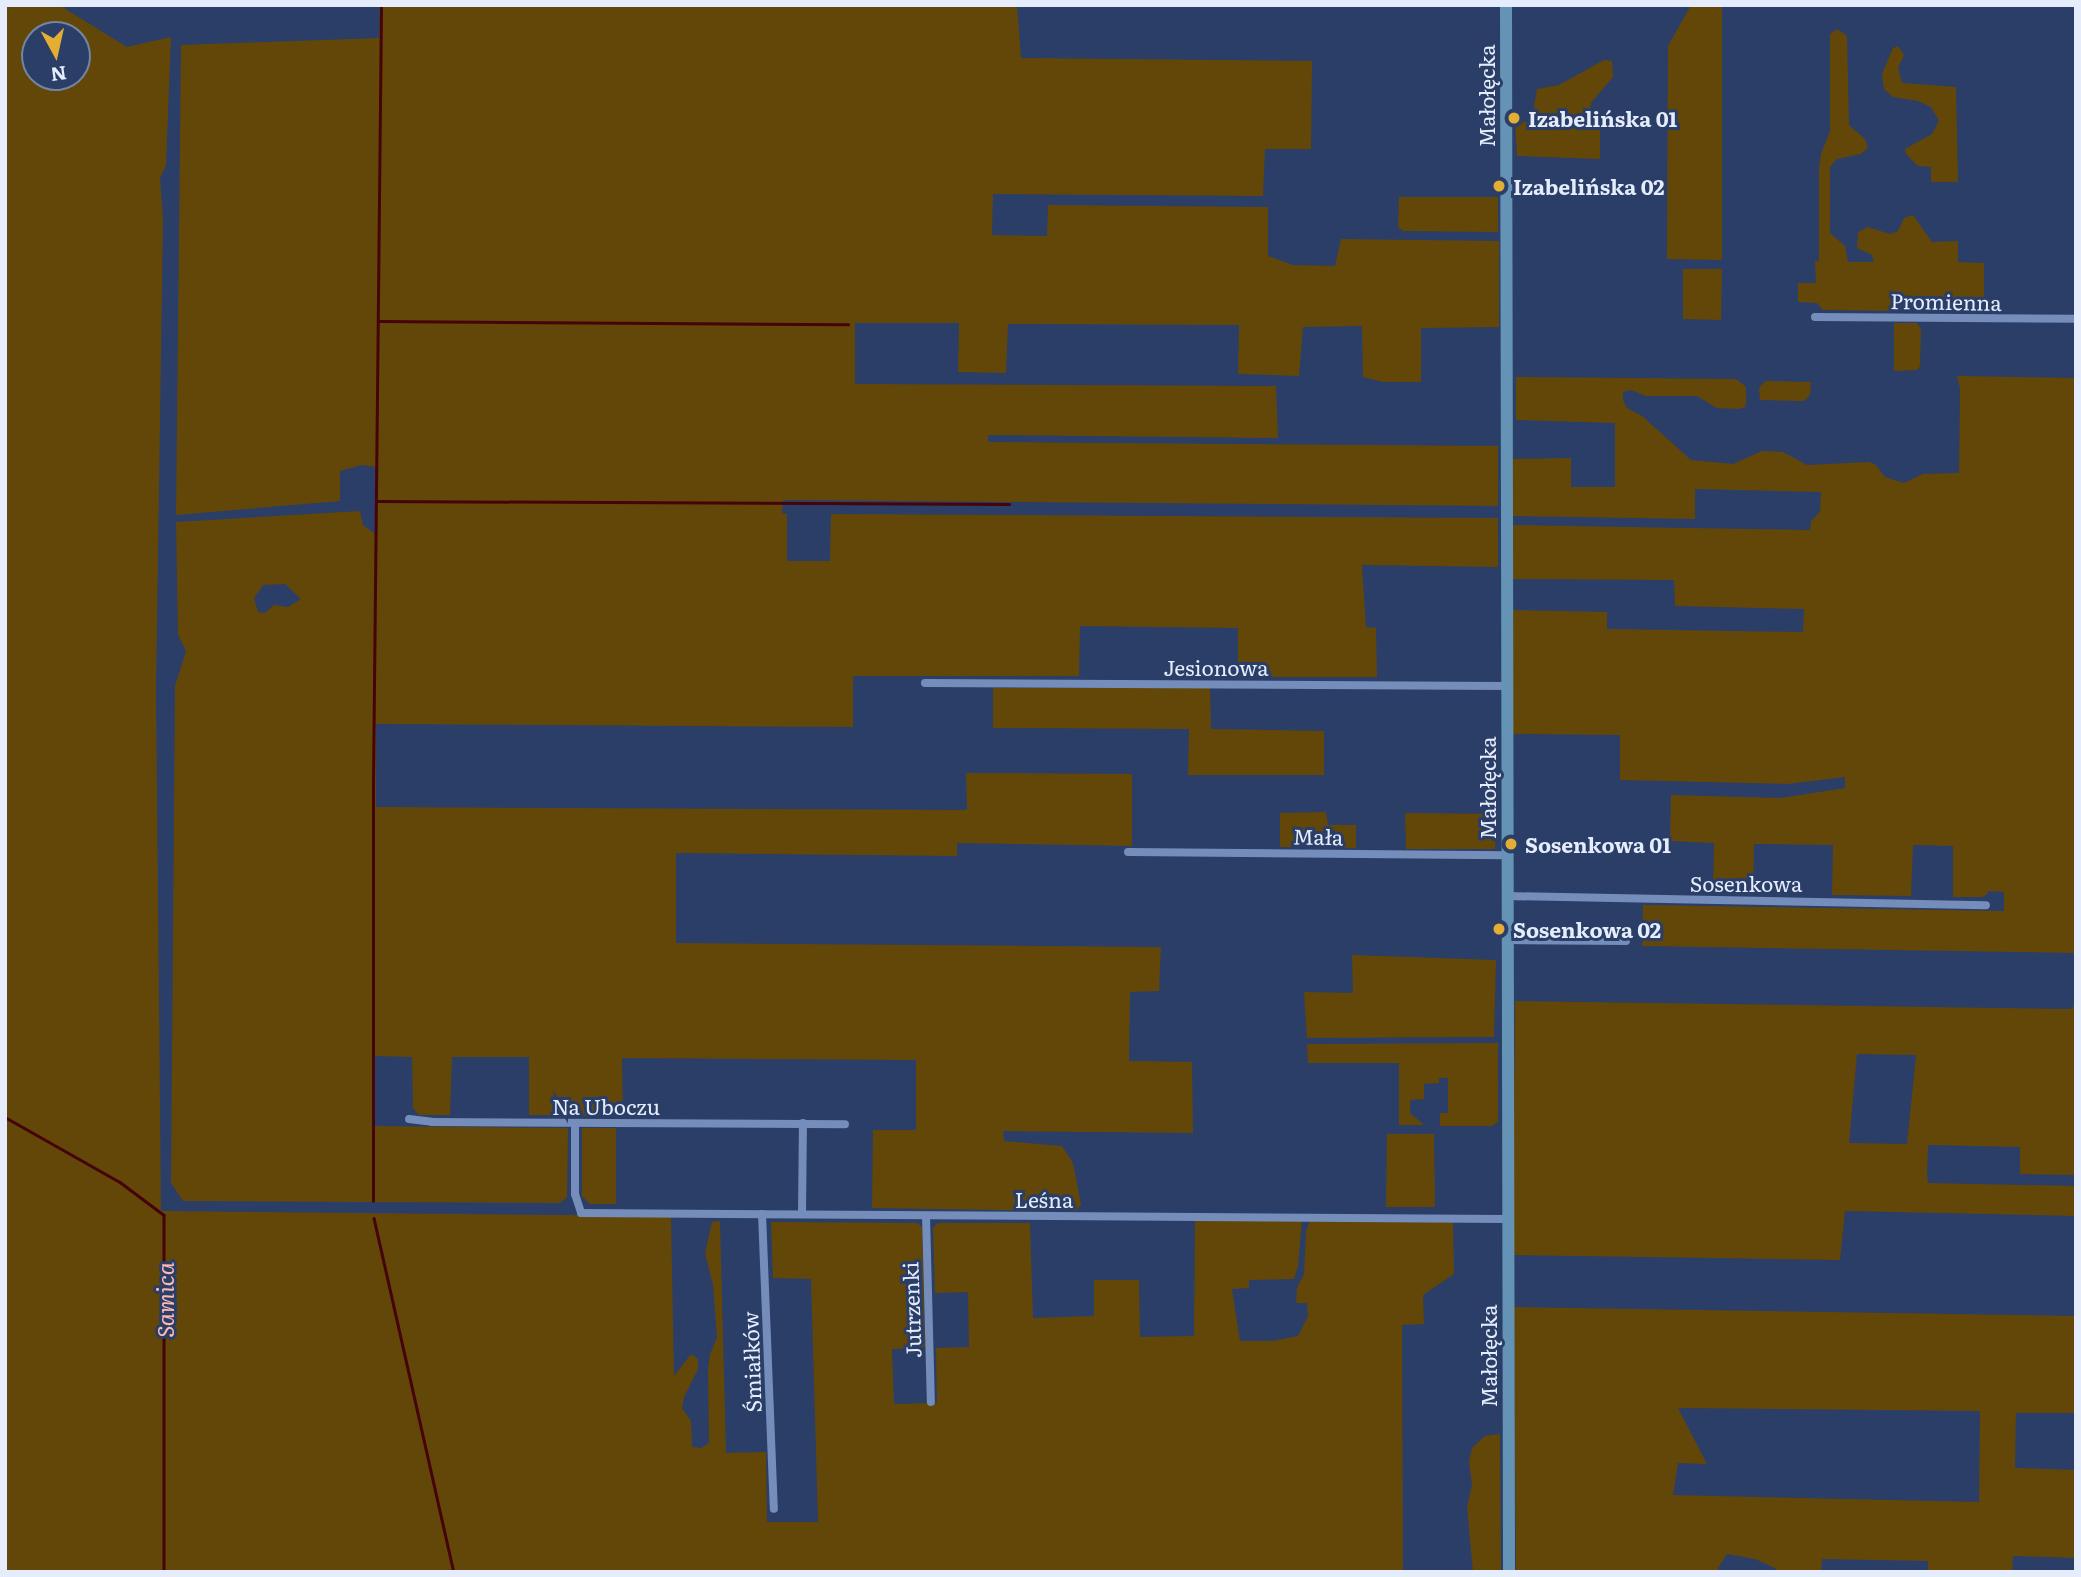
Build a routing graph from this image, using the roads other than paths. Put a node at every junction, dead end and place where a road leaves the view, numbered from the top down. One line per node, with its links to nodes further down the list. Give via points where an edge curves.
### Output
1 (1506, 5): 5 (street, Małołęcka)
2 (1815, 317): 3 (street, Promienna)
3 (2076, 319)
4 (925, 683): 5 (street, Jesionowa)
5 (1507, 686): 7 (street, Małołęcka)
6 (1128, 852): 7 (street, Mała)
7 (1507, 855): 8 (street, Małołęcka)
8 (1506, 896): 9 (street, Sosenkowa); 10 (street, Małołęcka)
9 (1986, 905)
10 (1506, 940): 11 (street); 19 (street, Małołęcka)
11 (1626, 941)
12 (409, 1119): 14 (street, Na Uboczu)
13 (803, 1123): 14 (street, Na Uboczu); 15 (street, Na Uboczu); 17 (street)
14 (575, 1124): 16 (street, Leśna, via 575,1194 581,1213)
15 (845, 1124)
16 (762, 1214): 17 (street, Leśna); 21 (street, Śmiałków)
17 (802, 1214): 18 (street, Leśna)
18 (926, 1216): 19 (street, Leśna); 20 (street, Jutrzenki)
19 (1506, 1219): 22 (street, Małołęcka)
20 (931, 1402)
21 (774, 1509)
22 (1509, 1572)

